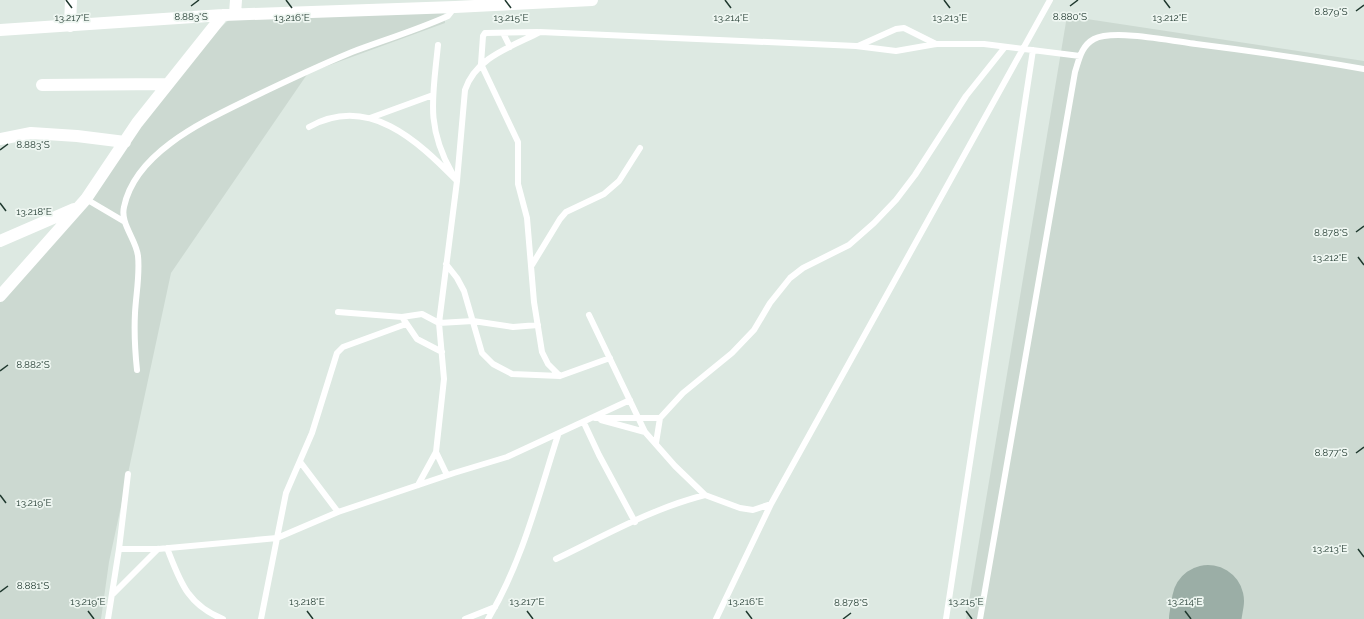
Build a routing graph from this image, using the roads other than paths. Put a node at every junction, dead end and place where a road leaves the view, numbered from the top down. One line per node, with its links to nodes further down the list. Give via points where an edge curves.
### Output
1 (71, 0): 8 (street)
2 (236, 0): 7 (street)
3 (592, 0): 5 (street)
4 (1050, 0): 17 (lane)
5 (528, 1): 6 (street)
6 (454, 4): 7 (street); 33 (lane, via 448,16 352,52 283,82 179,137 141,171 130,188 123,209)
7 (229, 15): 8 (street); 22 (street)
8 (70, 26): 9 (street)
9 (0, 30)
10 (540, 32): 11 (lane); 14 (lane); 15 (lane)
11 (503, 33): 15 (lane); 20 (lane, via 485,33)
12 (438, 44): 24 (lane)
13 (936, 44): 14 (lane, via 896,51); 14 (lane, via 904,28); 16 (lane, via 984,44)
14 (856, 46)
15 (510, 47): 20 (lane)
16 (1005, 47): 17 (lane); 52 (lane, via 966,96 896,200 849,245 803,268 790,278 770,302 754,330 732,353 683,393)
17 (1022, 49): 18 (lane); 63 (lane)
18 (1033, 50): 19 (lane); 79 (lane)
19 (1080, 56): 21 (lane, via 1084,47 1095,39 1108,36 1137,36 1306,58); 80 (lane)
20 (481, 64): 30 (lane, via 469,79 465,90); 36 (lane, via 518,142 518,184 527,218)
21 (1364, 69)
22 (167, 84): 23 (street); 28 (street)
23 (42, 85)
24 (433, 94): 25 (lane); 30 (lane, via 433,118 439,148)
25 (370, 118): 26 (lane, via 336,115 322,119); 30 (lane, via 396,128 418,144)
26 (309, 127)
27 (0, 139): 28 (street, via 31,133)
28 (125, 142): 31 (street)
29 (640, 148): 36 (lane, via 619,181 604,194 566,212)
30 (457, 181): 35 (lane)
31 (86, 198): 32 (street); 33 (lane)
32 (77, 208): 34 (street); 37 (street)
33 (125, 222): 47 (lane, via 138,255 135,321)
34 (0, 241)
35 (446, 264): 41 (lane, via 464,291); 42 (lane)
36 (532, 266): 44 (lane)
37 (0, 296)
38 (338, 312): 40 (lane)
39 (589, 315): 46 (lane)
40 (402, 317): 42 (lane, via 422,314); 43 (lane)
41 (473, 321): 42 (lane); 44 (lane, via 513,327); 48 (lane, via 482,352 493,364 512,374)
42 (439, 323): 45 (lane)
43 (406, 324): 45 (lane, via 417,340); 58 (lane, via 343,347 337,353)
44 (538, 325): 48 (lane, via 542,352 548,364)
45 (442, 352): 57 (lane, via 444,379)
46 (610, 358): 48 (lane); 49 (lane)
47 (137, 370)
48 (560, 376)
49 (630, 400): 50 (lane); 51 (lane)
50 (593, 418): 51 (lane); 53 (lane); 54 (lane)
51 (638, 418): 52 (lane); 54 (lane)
52 (660, 418): 56 (lane)
53 (584, 422): 55 (lane); 65 (lane)
54 (645, 432): 56 (lane)
55 (558, 435): 60 (lane, via 507,457); 72 (lane, via 523,542)
56 (656, 443): 62 (lane)
57 (436, 452): 60 (lane); 61 (lane)
58 (300, 464): 64 (lane); 66 (lane, via 286,493)
59 (128, 474): 68 (lane)
60 (447, 475): 61 (lane)
61 (418, 485): 64 (lane)
62 (705, 495): 63 (lane, via 753,510); 65 (lane, via 689,499)
63 (771, 504): 78 (lane)
64 (338, 512): 66 (lane)
65 (635, 522): 70 (lane)
66 (277, 538): 67 (lane); 75 (lane)
67 (167, 548): 69 (lane); 74 (lane, via 183,588 210,614)
68 (119, 549): 69 (lane); 71 (lane)
69 (158, 549): 71 (lane)
70 (556, 560)
71 (112, 595): 73 (lane)
72 (495, 608): 76 (lane); 77 (lane)
73 (108, 619)
74 (223, 619)
75 (261, 619)
76 (465, 619)
77 (488, 619)
78 (716, 619)
79 (946, 619)
80 (980, 619)

